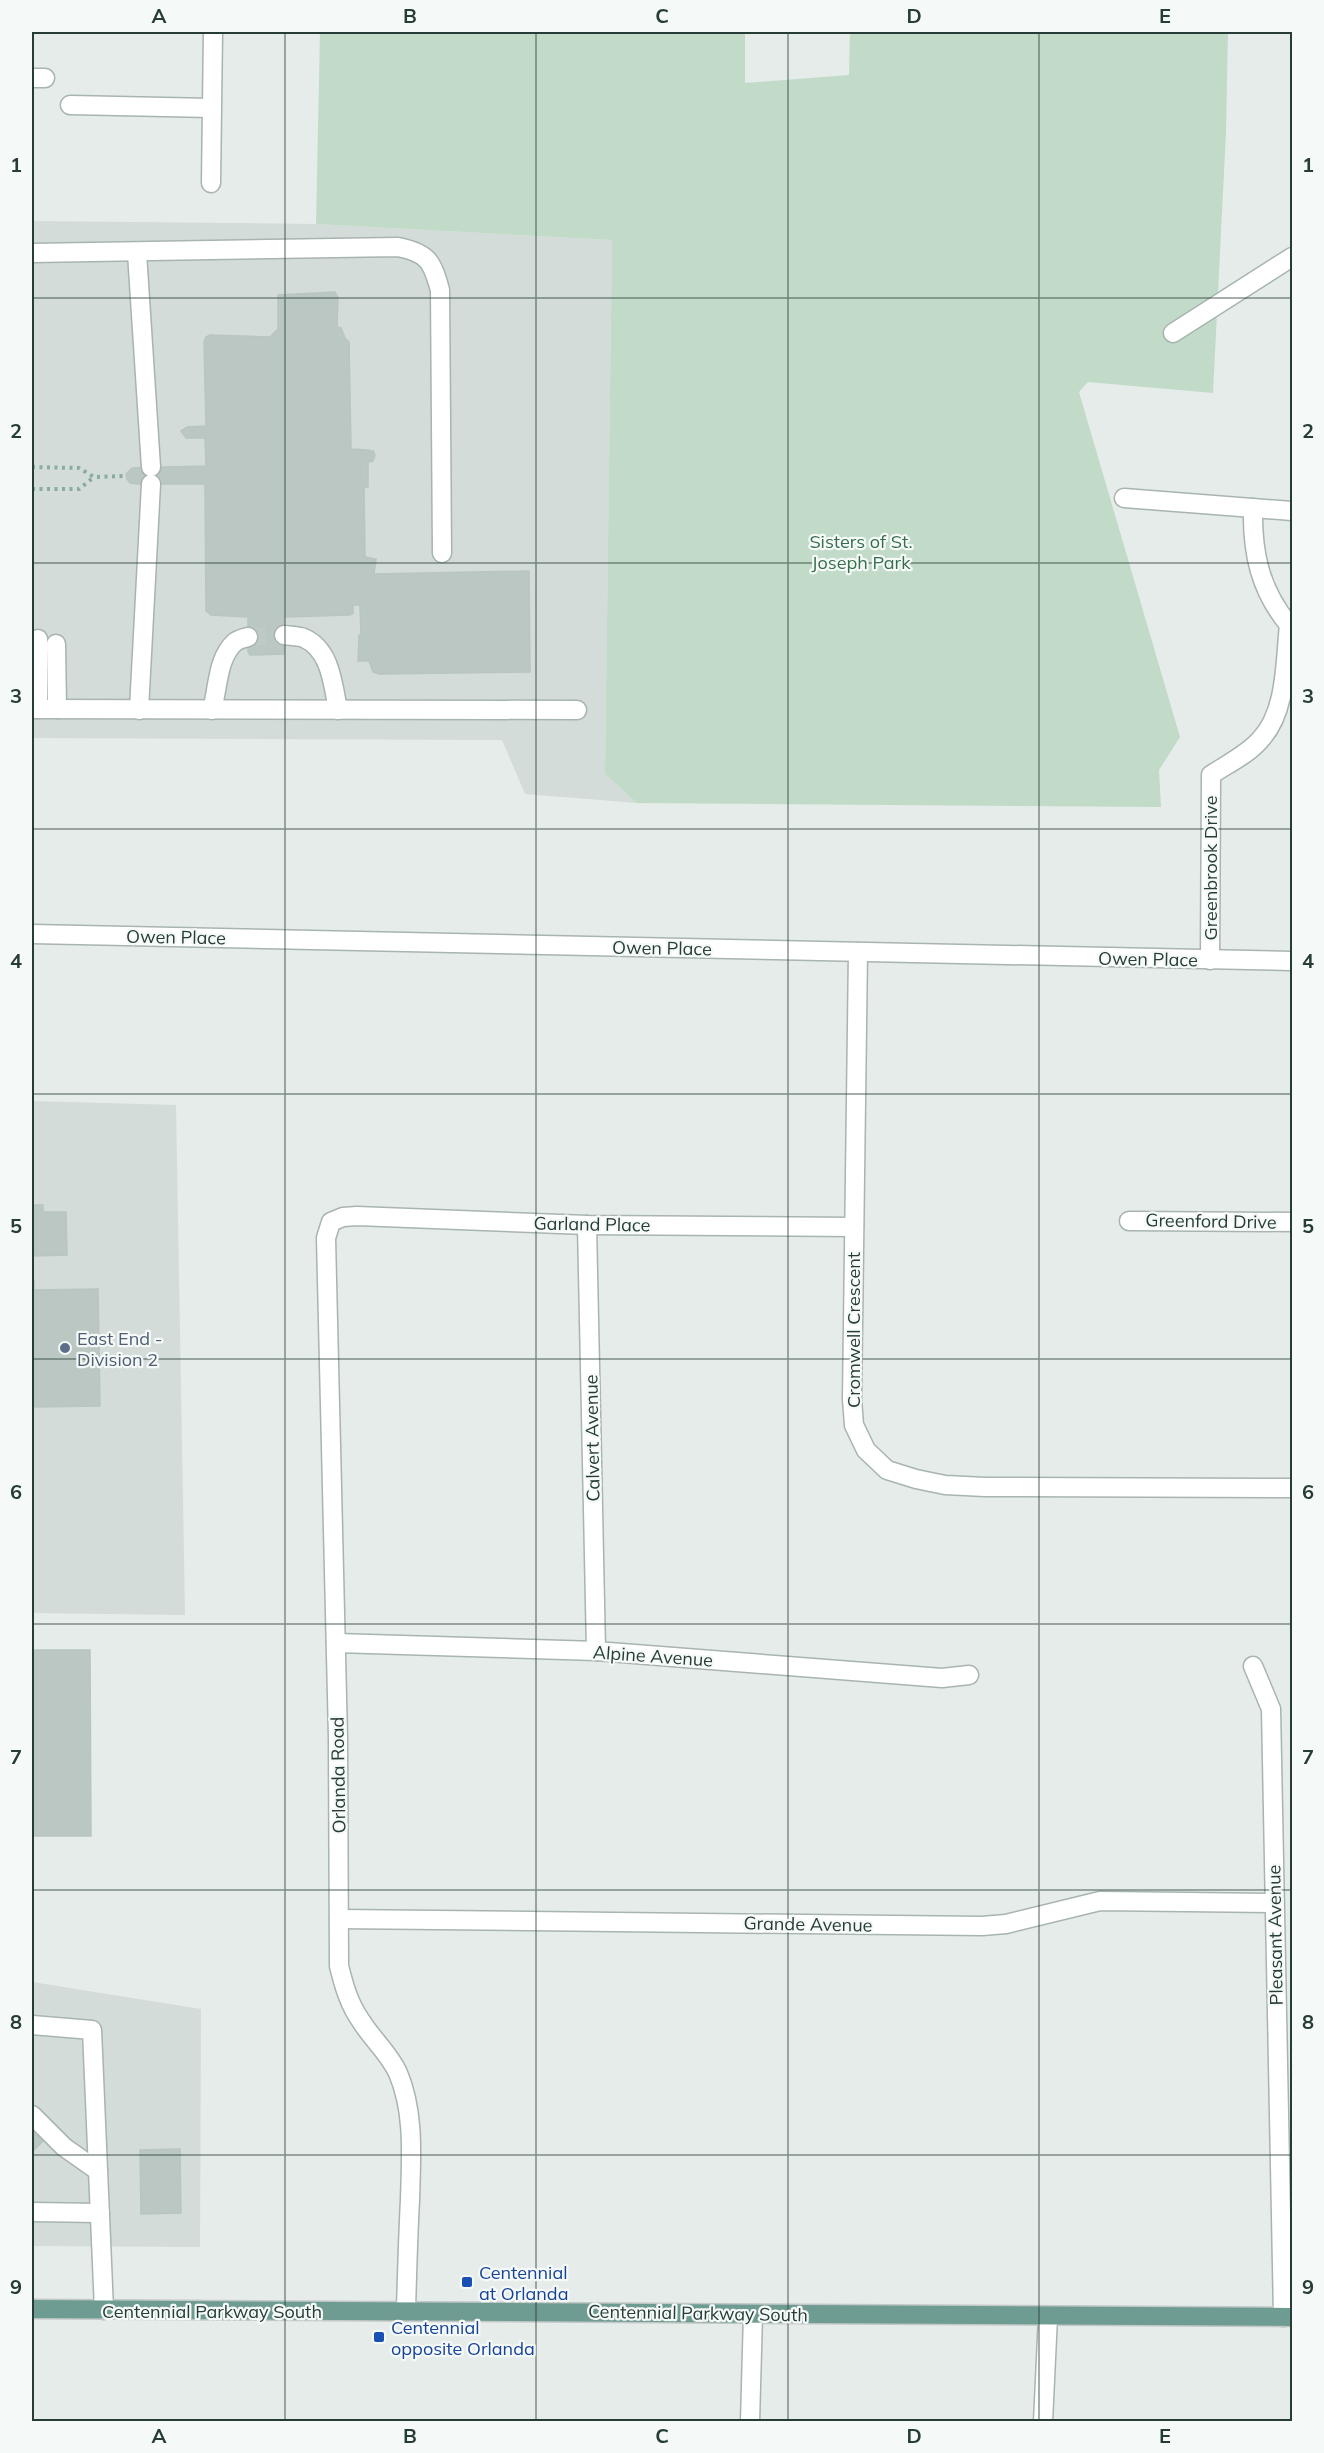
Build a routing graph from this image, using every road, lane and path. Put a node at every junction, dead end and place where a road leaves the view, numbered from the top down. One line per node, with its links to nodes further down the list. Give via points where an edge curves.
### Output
1 (213, 32): 3 (street)
2 (70, 105): 3 (street)
3 (211, 108): 4 (street)
4 (211, 183)
5 (32, 253): 6 (street)
6 (137, 253): 16 (street, via 398,247 428,259 440,290); 24 (street, via 151,476)
7 (1293, 258): 8 (street)
8 (1173, 333)
9 (32, 467): 11 (path, via 80,468)
10 (126, 476): 11 (path)
11 (94, 477): 12 (path, via 79,489)
12 (32, 489)
13 (1124, 498): 14 (street)
14 (1252, 508): 15 (street); 17 (street, via 1252,540 1262,575 1273,605)
15 (1293, 511)
16 (442, 553)
17 (1291, 623): 30 (street, Greenbrook Drive, via 1274,719 1262,739 1211,775)
18 (284, 635): 26 (street, via 303,638 316,648 330,668)
19 (248, 636): 25 (street, via 235,642 222,663)
20 (38, 639): 22 (street)
21 (56, 644): 23 (street)
22 (35, 709): 23 (street)
23 (57, 709): 24 (street)
24 (139, 710): 25 (street)
25 (212, 710): 26 (street)
26 (338, 710): 27 (street)
27 (577, 710)
28 (32, 934): 29 (street, Owen Place)
29 (858, 952): 30 (street, Owen Place); 36 (street, Cromwell Crescent)
30 (1210, 960): 31 (street, Owen Place)
31 (1293, 961)
32 (1128, 1221): 34 (street, Greenford Drive)
33 (331, 1222): 35 (street, Garland Place, via 357,1216); 38 (street, Orlanda Road, via 326,1256)
34 (1293, 1222)
35 (587, 1224): 36 (street, Garland Place); 39 (street, Calvert Avenue)
36 (854, 1227): 37 (street, Cromwell Crescent, via 854,1425 866,1450 887,1470 965,1486)
37 (1293, 1488)
38 (336, 1643): 39 (street, Alpine Avenue); 43 (street, Orlanda Road)
39 (596, 1651): 41 (street, Alpine Avenue, via 942,1678)
40 (1253, 1666): 42 (street, Pleasant Avenue, via 1271,1709)
41 (969, 1675)
42 (1274, 1903): 43 (street, Grande Avenue, via 1100,1901 1006,1924 982,1926); 54 (street, Pleasant Avenue)
43 (339, 1919): 51 (street, Orlanda Road, via 339,1966 347,1997 398,2071 410,2114)
44 (32, 2025): 46 (street, via 92,2030)
45 (32, 2115): 46 (street, via 64,2147)
46 (98, 2171): 48 (street)
47 (32, 2212): 48 (street)
48 (100, 2213): 50 (street)
49 (32, 2309): 50 (main road, Centennial Parkway South)
50 (104, 2310): 51 (main road, Centennial Parkway South)
51 (406, 2310): 52 (main road, Centennial Parkway South)
52 (753, 2314): 53 (main road, Centennial Parkway South); 55 (street)
53 (1048, 2316): 54 (main road, Centennial Parkway South); 56 (street)
54 (1288, 2317)
55 (750, 2421)
56 (1043, 2421)

